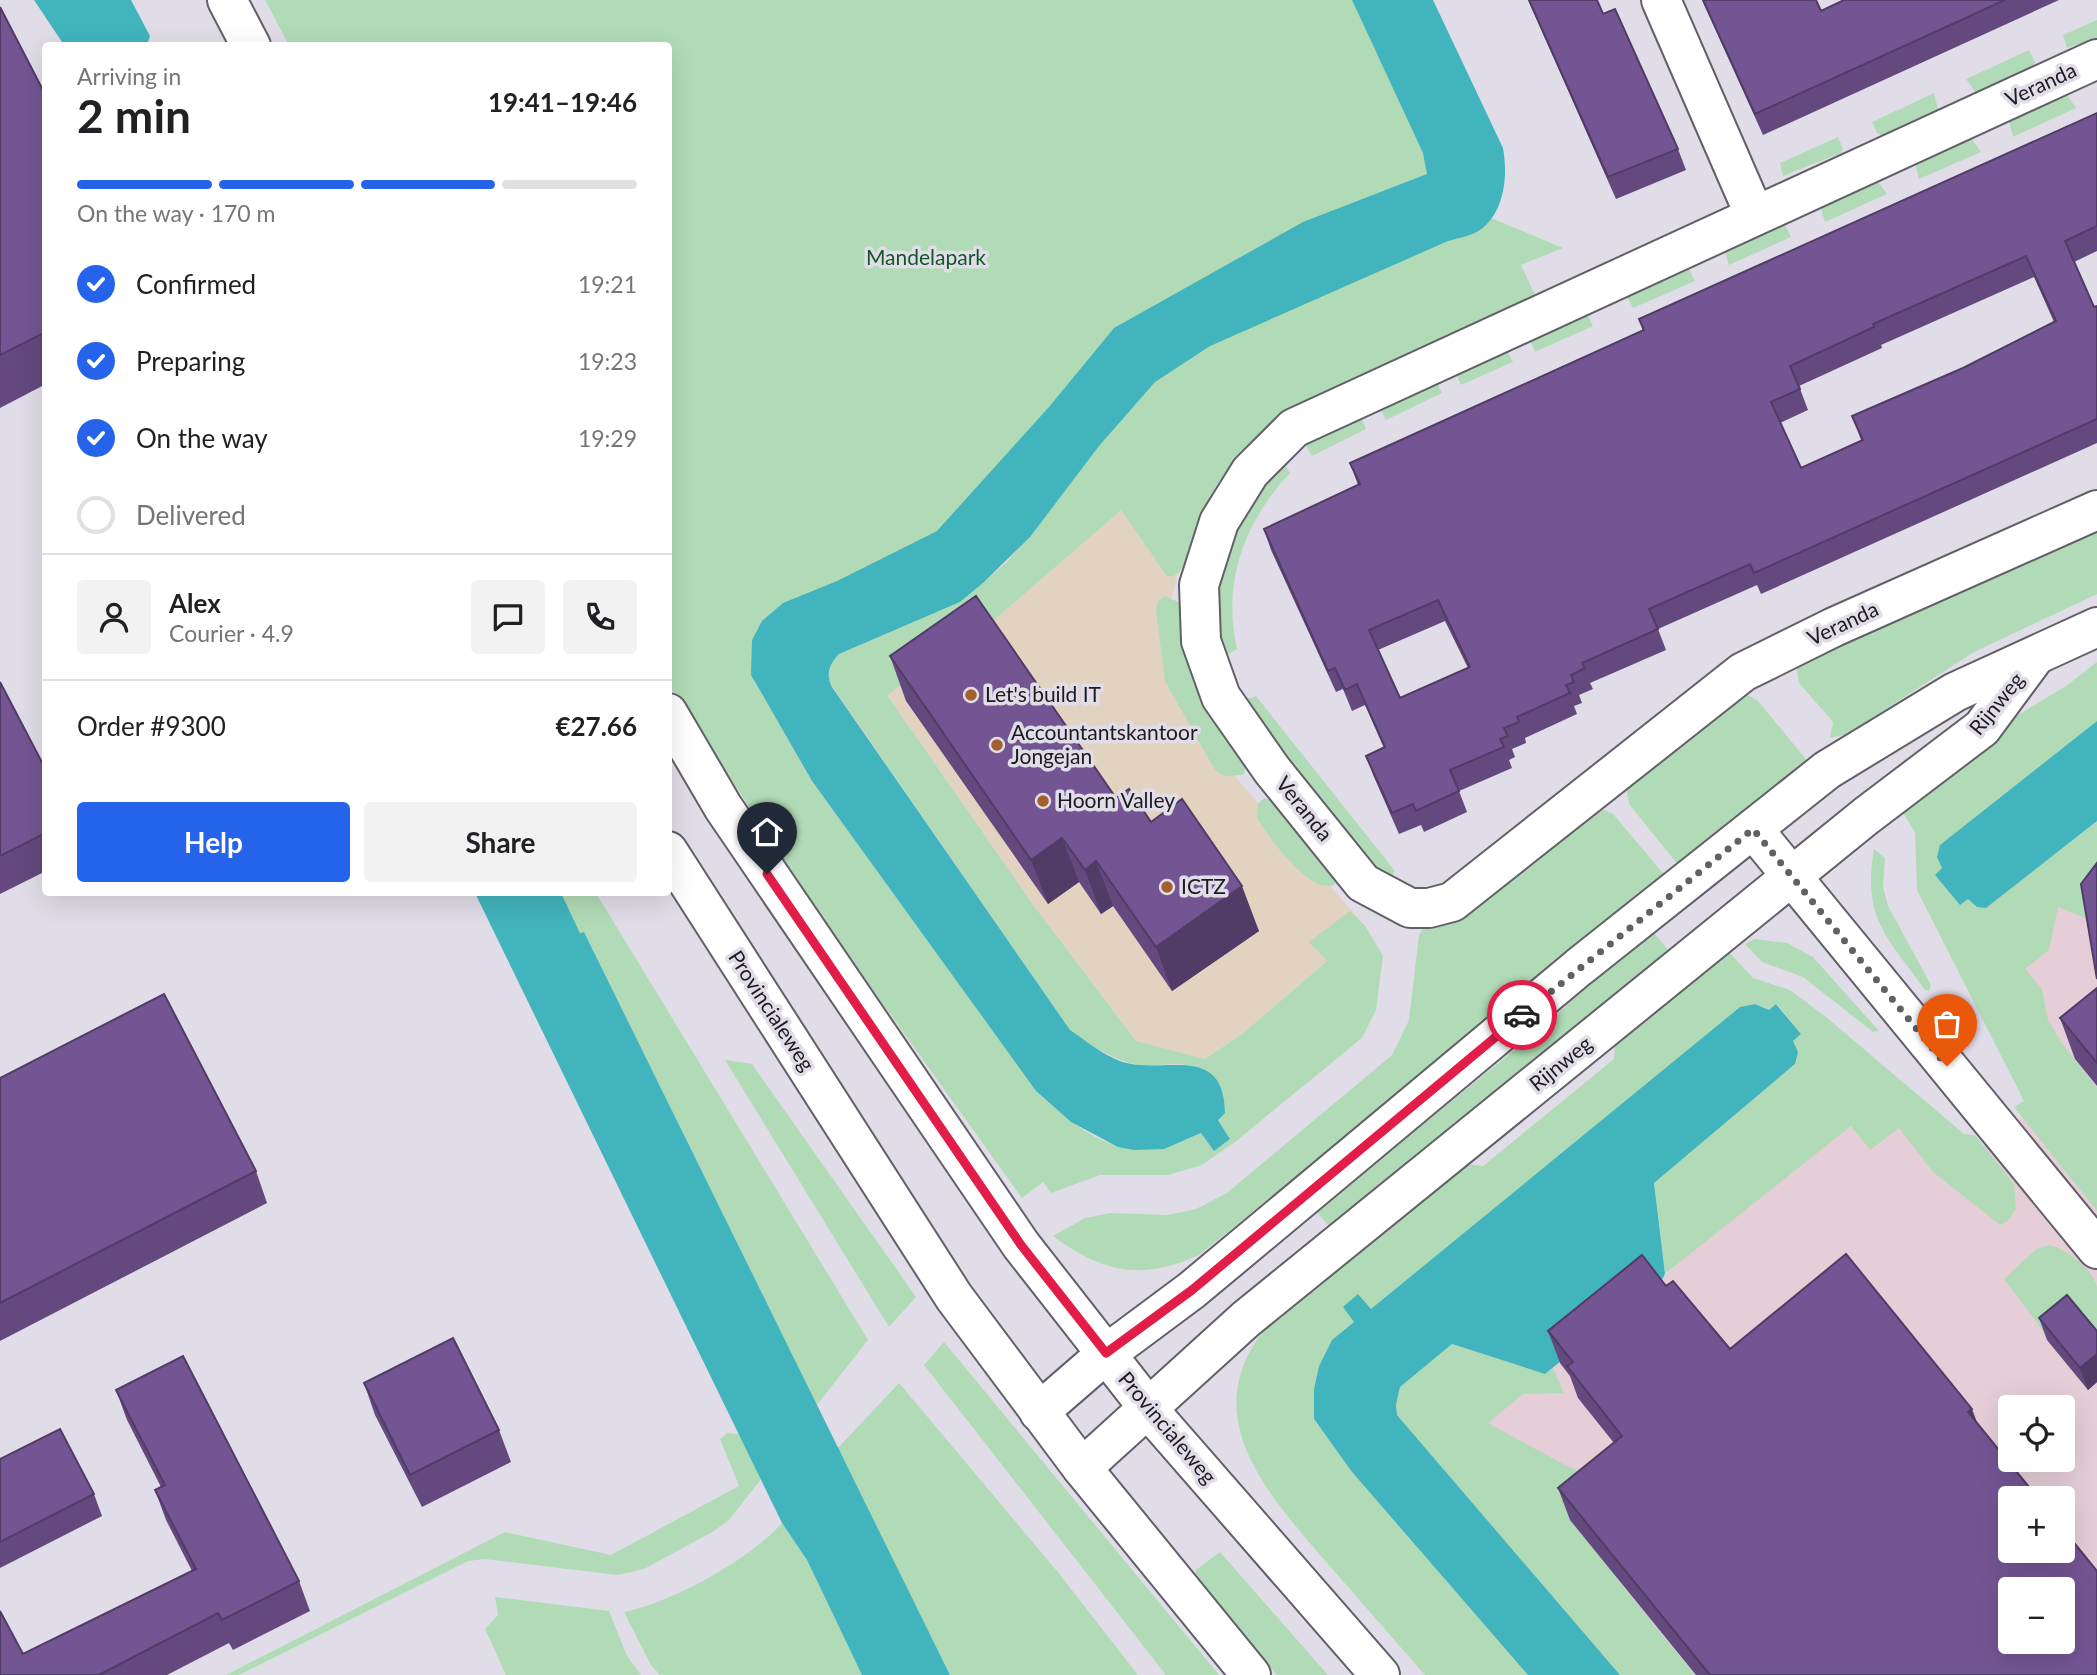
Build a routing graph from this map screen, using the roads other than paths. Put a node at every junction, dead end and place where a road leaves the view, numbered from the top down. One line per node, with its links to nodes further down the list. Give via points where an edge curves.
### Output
1 (226, 0): 3 (street)
2 (1661, 0): 5 (street)
3 (249, 42)
4 (2097, 59): 5 (street, Veranda)
5 (1755, 216): 6 (street, Veranda, via 1294,428 1250,472 1219,522 1199,585 1201,641 1221,697 1272,770 1363,883 1410,908 1452,902 1744,672 1835,626)
6 (2097, 510)
7 (2097, 627): 8 (street, Rijnweg)
8 (2034, 657): 10 (street, Rijnweg, via 1955,692 1827,770); 12 (street, Rijnweg, via 1982,729)
9 (672, 720): 14 (street, Provincialeweg, via 723,807 916,1095 1021,1245)
10 (1753, 829): 12 (street); 14 (street, Rijnweg, via 1579,967 1192,1290)
11 (672, 857): 16 (street, Provincialeweg, via 954,1297)
12 (1791, 877): 13 (street); 15 (street, Rijnweg, via 1245,1320)
13 (2097, 1249)
14 (1106, 1353): 15 (street, Provincialeweg); 16 (street, Rijnweg)
15 (1149, 1408): 17 (street, Rijnweg); 19 (street, Provincialeweg)
16 (1039, 1412): 17 (street, Provincialeweg)
17 (1082, 1468): 18 (street, Provincialeweg)
18 (1251, 1675)
19 (1380, 1675)

